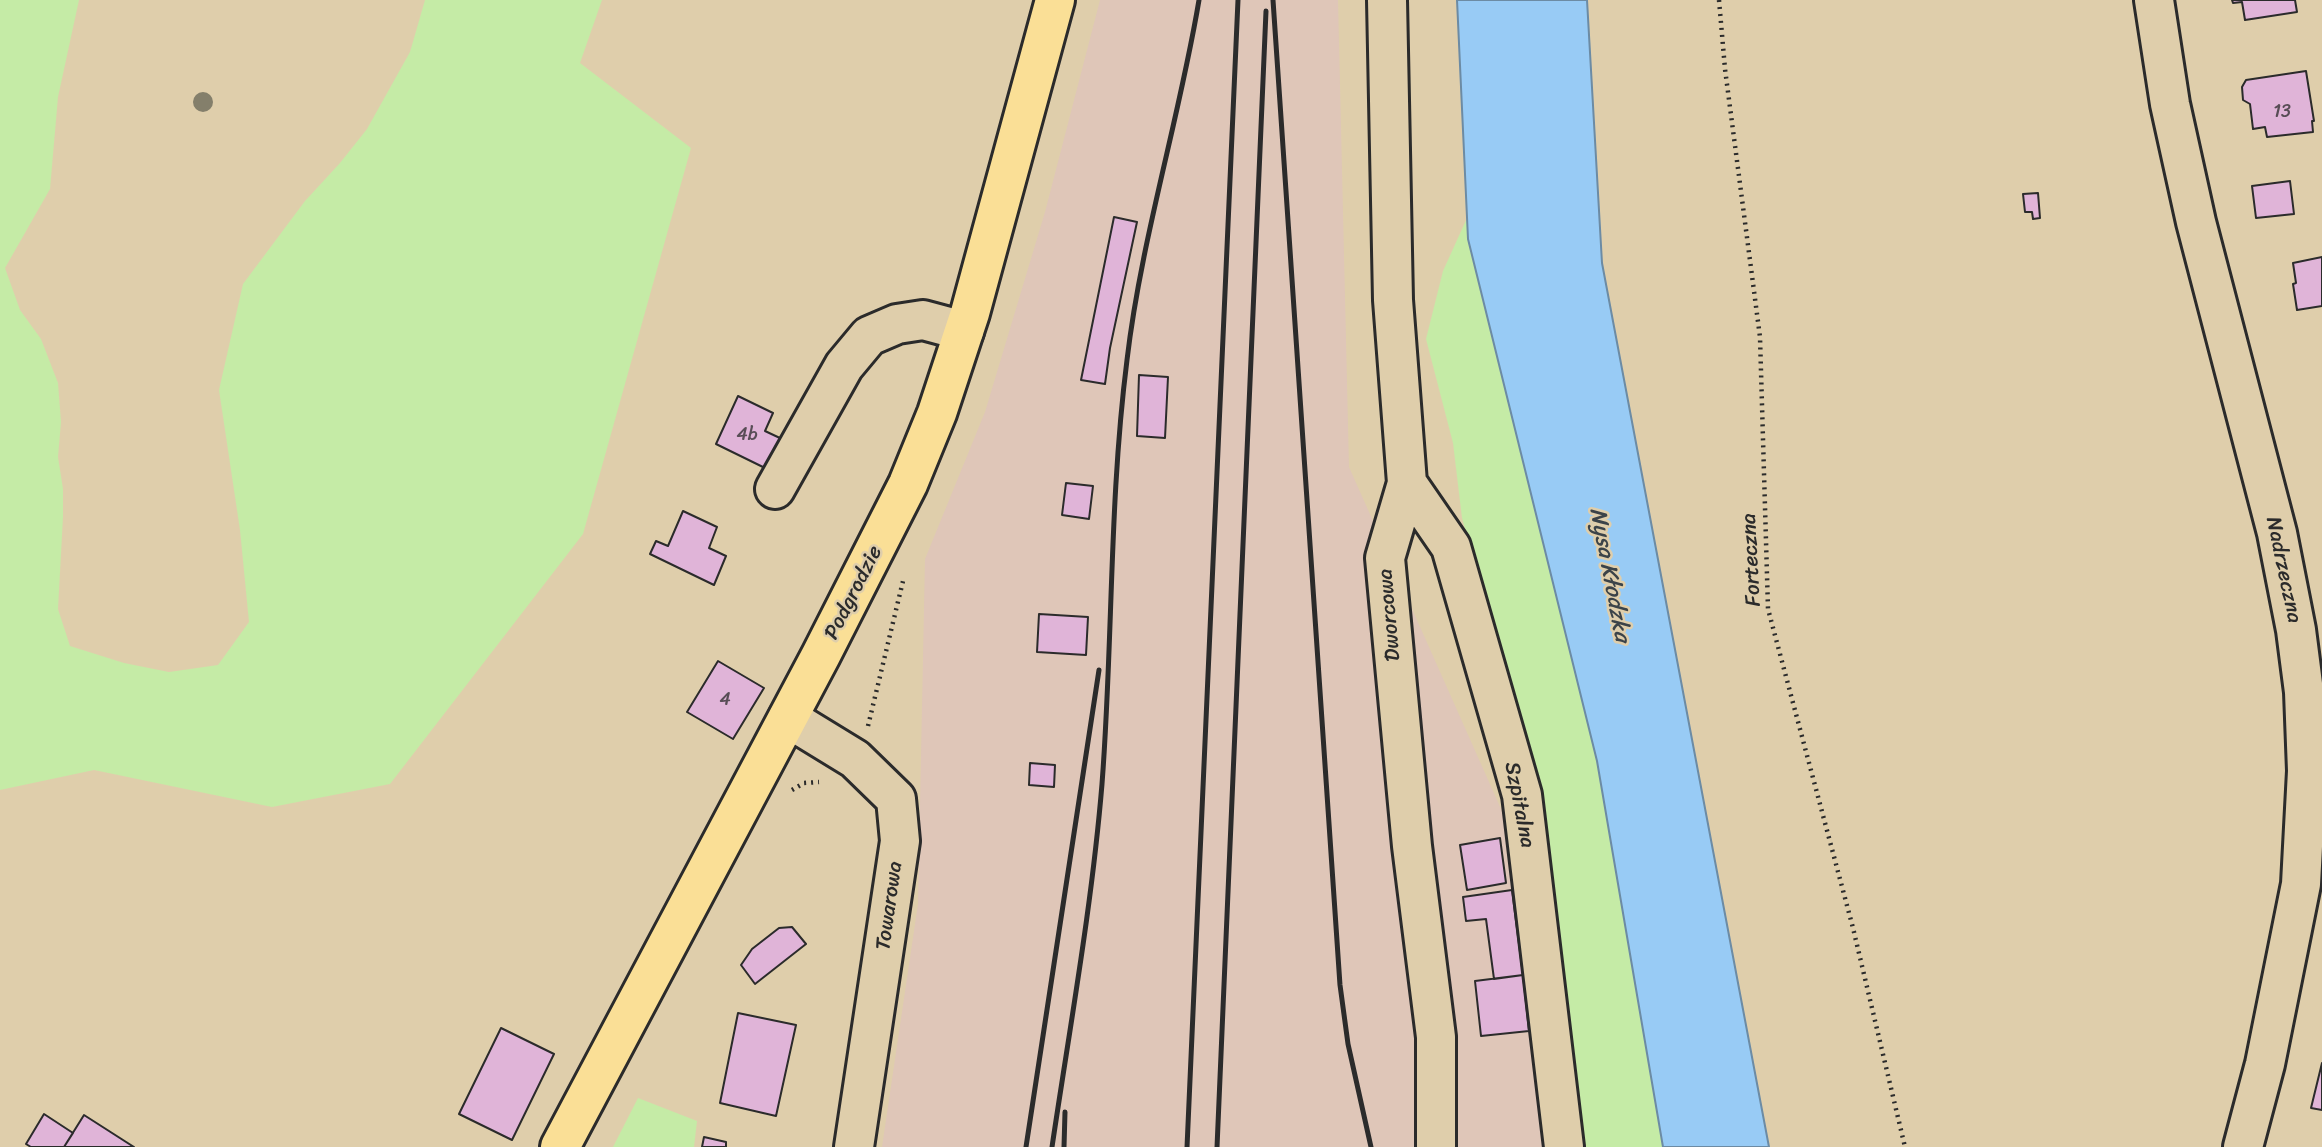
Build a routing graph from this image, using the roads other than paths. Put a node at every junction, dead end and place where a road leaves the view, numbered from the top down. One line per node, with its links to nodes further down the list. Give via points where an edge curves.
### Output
1 (1055, 0): 4 (main road, Podgrodzie)
2 (1387, 0): 5 (street, Dworcowa, via 1393,300)
3 (2154, 0): 12 (street, Nadrzeczna, via 2190,196 2277,533 2304,692 2307,771 2301,884 2265,1064)
4 (964, 331): 6 (street, via 923,320 897,324 869,336 844,366); 7 (main road, Podgrodzie, via 908,484)
5 (1407, 483): 10 (street, Dworcowa, via 1385,558 1412,846 1436,1037); 11 (street, Szpitalna, via 1451,547 1522,795)
6 (775, 489)
7 (788, 718): 8 (main road, Podgrodzie); 9 (street, Towarowa, via 855,759 895,799 900,841)
8 (560, 1147)
9 (854, 1147)
10 (1436, 1147)
11 (1564, 1147)
12 (2243, 1147)

